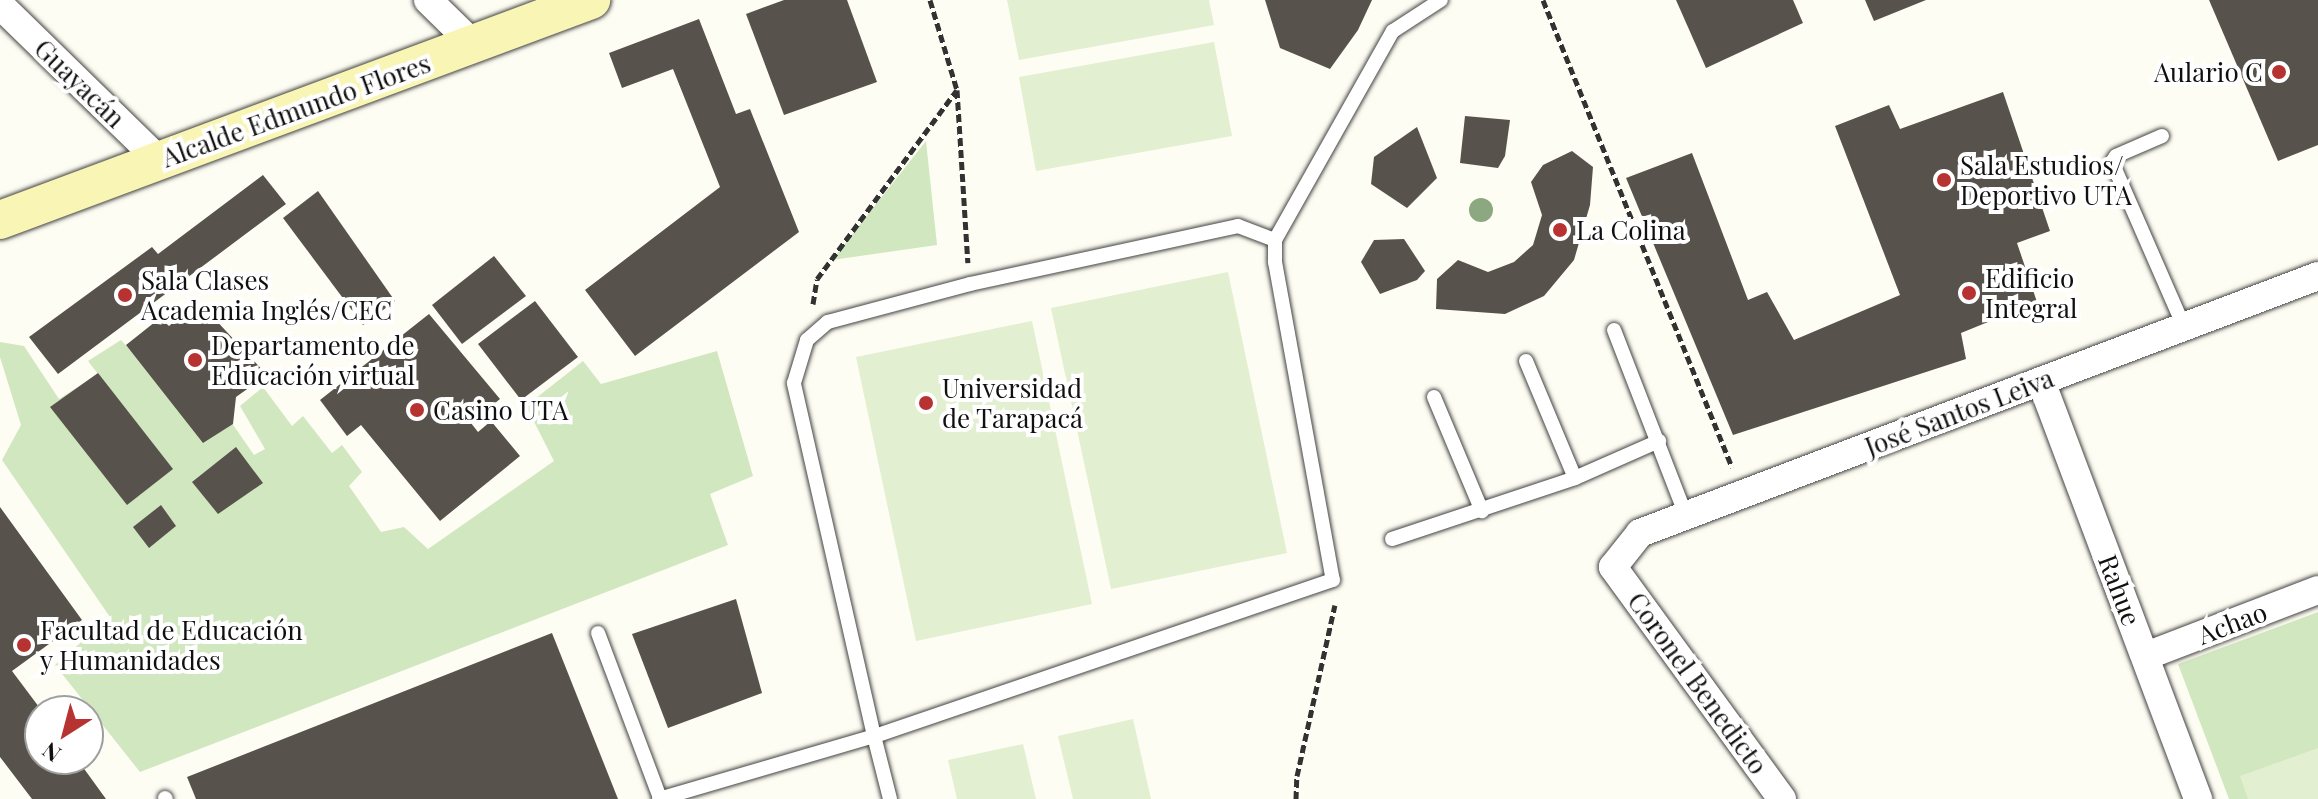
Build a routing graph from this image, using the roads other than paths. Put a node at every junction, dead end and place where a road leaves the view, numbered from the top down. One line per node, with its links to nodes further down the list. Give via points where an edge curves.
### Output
1 (428, 0): 5 (street)
2 (591, 0): 5 (street, Alcalde Edmundo Flores)
3 (1441, 0): 9 (lane, via 1393,31)
4 (0, 5): 7 (street, Guayacán)
5 (473, 44): 7 (street, Alcalde Edmundo Flores)
6 (2162, 136): 11 (lane, via 2112,162)
7 (160, 161): 8 (street, Alcalde Edmundo Flores)
8 (0, 220)
9 (1275, 240): 25 (lane, via 1333,580); 25 (lane, via 1238,226 970,284 828,322 807,340 794,383)
10 (2318, 276): 11 (street, José Santos Leiva)
11 (2184, 327): 14 (street, José Santos Leiva)
12 (1614, 330): 16 (lane)
13 (1526, 361): 17 (lane)
14 (2041, 381): 19 (street, José Santos Leiva); 24 (street, Rahue)
15 (1434, 397): 18 (lane)
16 (1659, 441): 17 (lane); 19 (lane)
17 (1575, 478): 18 (lane)
18 (1482, 511): 20 (lane)
19 (1686, 516): 21 (street, José Santos Leiva, via 1640,533)
20 (1392, 539)
21 (1613, 567): 28 (street, Coronel Benedicto)
22 (2318, 590): 24 (street, Achao)
23 (598, 633): 26 (lane)
24 (2146, 656): 29 (street, Rahue)
25 (874, 736): 26 (lane); 27 (lane)
26 (659, 798)
27 (890, 799)
28 (1782, 799)
29 (2198, 799)

